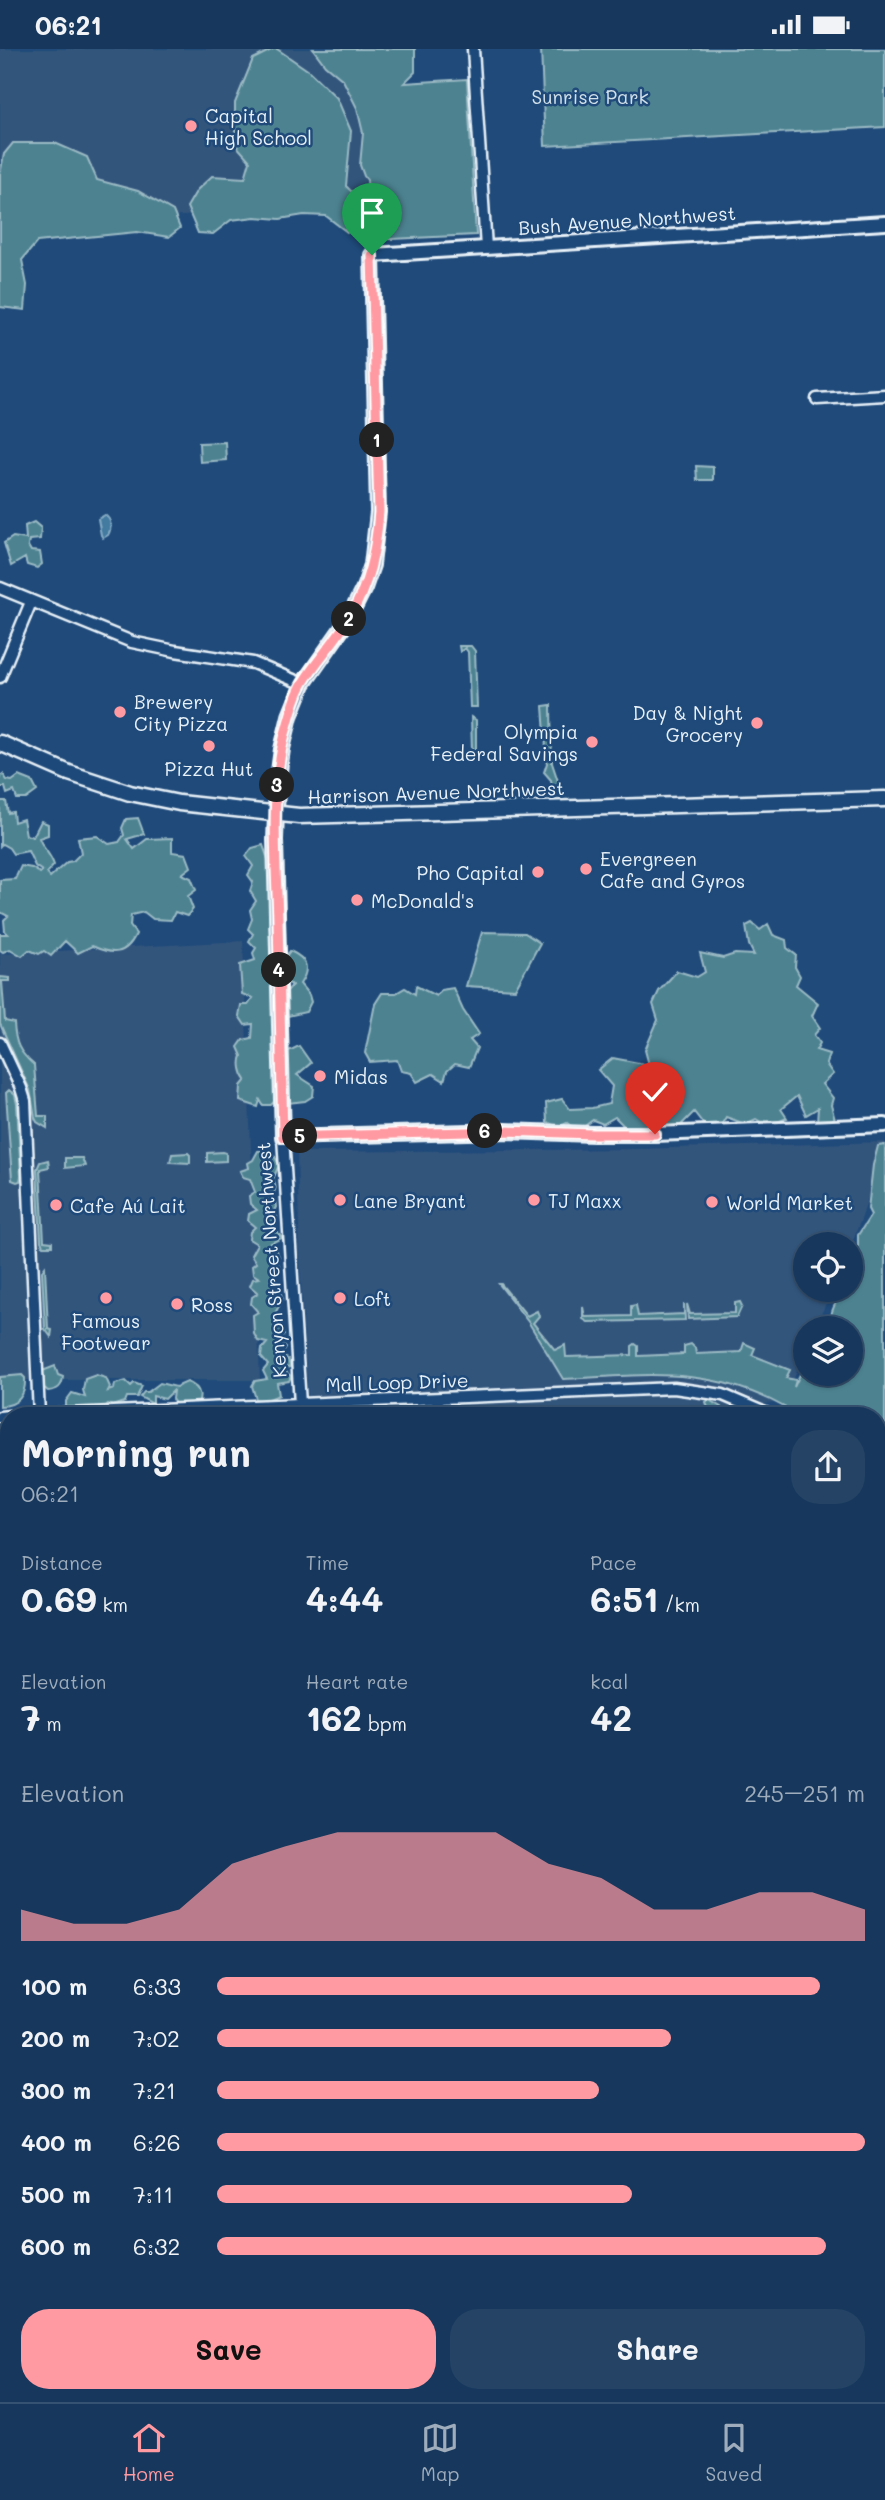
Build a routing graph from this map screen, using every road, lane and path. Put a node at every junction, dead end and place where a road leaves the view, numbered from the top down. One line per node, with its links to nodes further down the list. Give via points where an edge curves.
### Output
1 (473, 49): 3 (street)
2 (885, 223): 3 (street, Bush Avenue Northwest)
3 (486, 248): 4 (street, Bush Avenue Northwest)
4 (372, 255): 10 (street, Kenyon Street Northwest, via 377,537 365,588)
5 (885, 395): 6 (street)
6 (817, 399)
7 (0, 588): 8 (street)
8 (31, 602): 9 (street); 10 (street, via 132,642 253,663)
9 (0, 677)
10 (303, 684): 13 (street, Kenyon Street Northwest, via 282,749)
11 (0, 743): 13 (main road, Harrison Avenue Northwest, via 130,793)
12 (885, 799): 13 (main road, Harrison Avenue Northwest, via 299,816)
13 (276, 813): 16 (street, Kenyon Street Northwest)
14 (0, 1043): 18 (street, via 25,1101)
15 (885, 1125): 16 (street, via 655,1134 505,1131)
16 (283, 1137): 17 (street, Kenyon Street Northwest)
17 (300, 1404): 19 (street, Mall Loop Drive); 20 (street, Mall Loop Drive, via 674,1388 723,1395)
18 (39, 1407)
19 (229, 1407)
20 (751, 1407)

